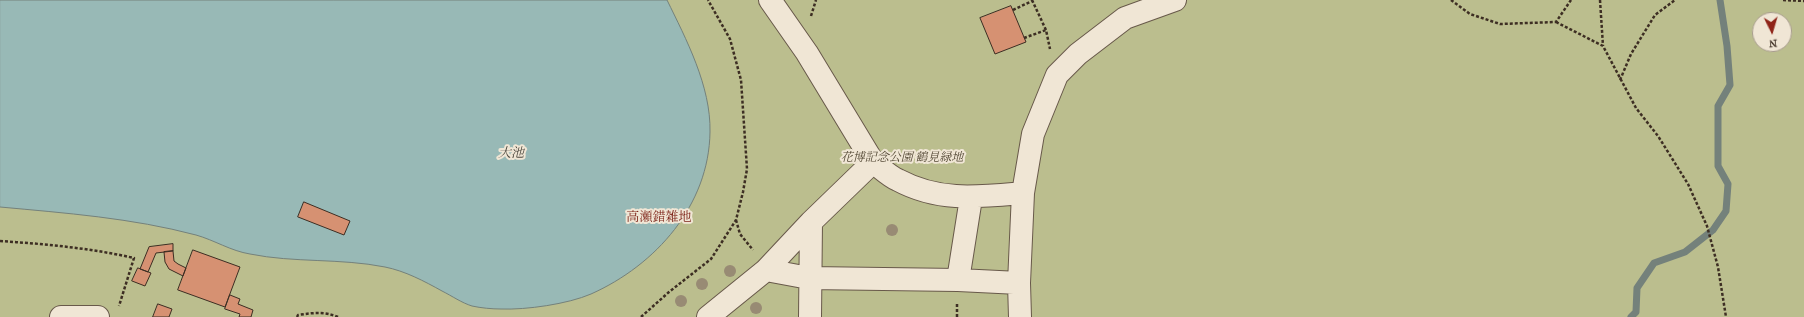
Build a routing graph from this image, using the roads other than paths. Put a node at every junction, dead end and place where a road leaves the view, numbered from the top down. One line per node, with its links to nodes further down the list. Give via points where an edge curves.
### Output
1 (770, 0): 3 (street, via 807,52)
2 (1175, 0): 4 (street, via 1125,18 1078,54 1057,75 1033,134)
3 (873, 162): 5 (street, via 897,180 927,193); 6 (street)
4 (1023, 193): 5 (street); 10 (street)
5 (971, 198): 9 (street)
6 (811, 222): 7 (street); 8 (street)
7 (766, 270): 8 (street); 13 (street)
8 (809, 278): 9 (street); 14 (street)
9 (958, 280): 10 (street)
10 (1019, 283): 15 (street)
11 (61, 317): 12 (street)
12 (98, 317)
13 (708, 317)
14 (810, 317)
15 (1020, 317)

